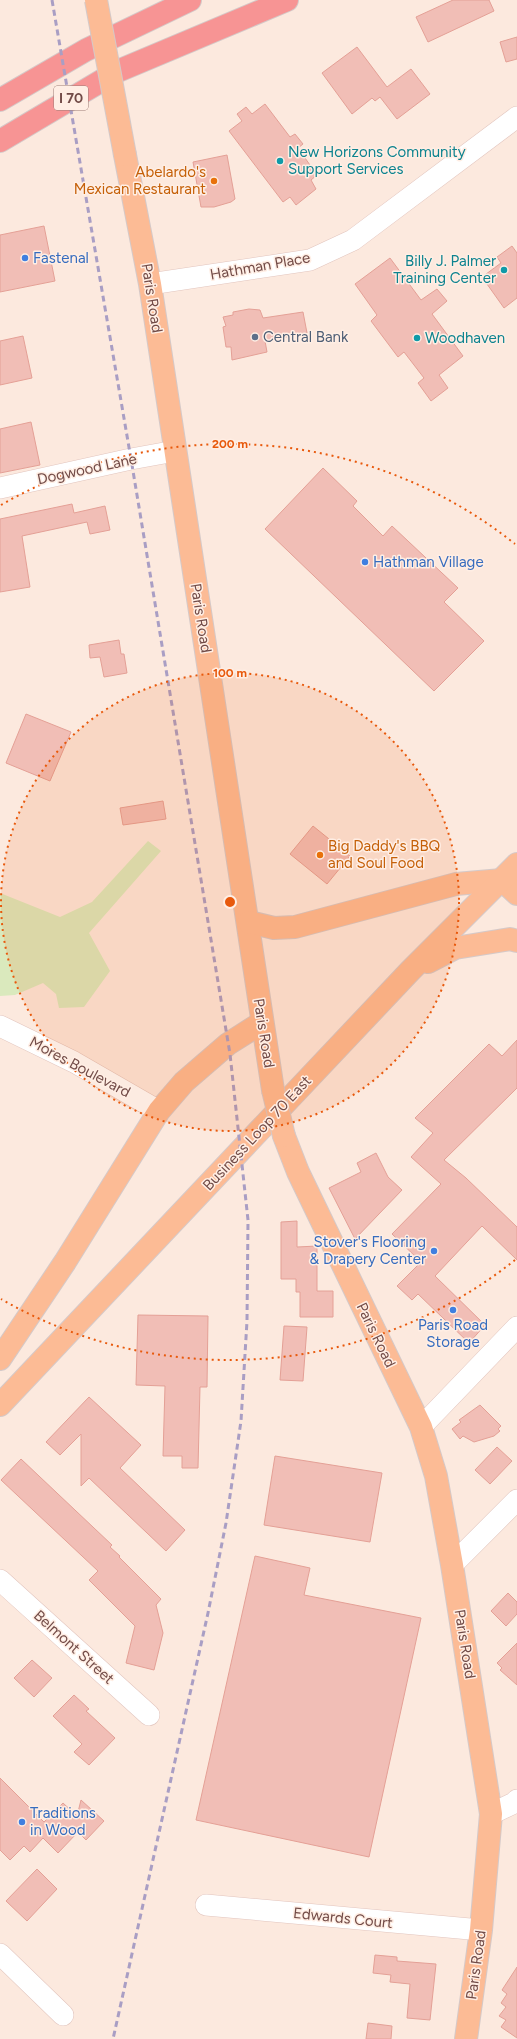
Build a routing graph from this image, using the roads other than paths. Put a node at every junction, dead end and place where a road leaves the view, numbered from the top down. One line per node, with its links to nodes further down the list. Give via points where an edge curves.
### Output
1 (96, 0): 7 (main road, Paris Road, bridge)
2 (190, 0): 4 (highway, I 70, via 86,50)
3 (287, 0): 6 (highway, I 70, via 118,70)
4 (0, 100)
5 (517, 117): 7 (street, Hathman Place, via 352,240 310,260)
6 (0, 141)
7 (150, 284): 8 (main road, Paris Road)
8 (175, 452): 9 (street, Dogwood Lane, via 131,459); 12 (main road, Paris Road)
9 (0, 488)
10 (517, 864): 11 (main road, Business Loop 70 East)
11 (509, 887): 12 (main road, via 456,884 295,928 274,928); 14 (main road, Business Loop 70 East)
12 (248, 922): 15 (main road, Paris Road)
13 (517, 940): 14 (main road, via 455,948)
14 (410, 971): 20 (main road, Business Loop 70 East)
15 (262, 1023): 17 (main road, via 228,1044 184,1082); 21 (main road, Paris Road, bridge, via 273,1090 284,1136 298,1172)
16 (0, 1026): 17 (street, Mores Boulevard, via 74,1062)
17 (159, 1111): 19 (main road, via 65,1262)
18 (517, 1327): 21 (street)
19 (0, 1359)
20 (0, 1405)
21 (420, 1427): 23 (main road, Paris Road, via 436,1476)
22 (517, 1500): 23 (street)
23 (452, 1565): 27 (main road, Paris Road)
24 (0, 1580): 25 (street, Belmont Street)
25 (149, 1715)
26 (516, 1803): 27 (street)
27 (492, 1814): 29 (main road, Paris Road)
28 (206, 1905): 29 (street, Edwards Court)
29 (481, 1930): 32 (main road, Paris Road)
30 (0, 1954): 31 (street)
31 (63, 2015)
32 (466, 2039)

